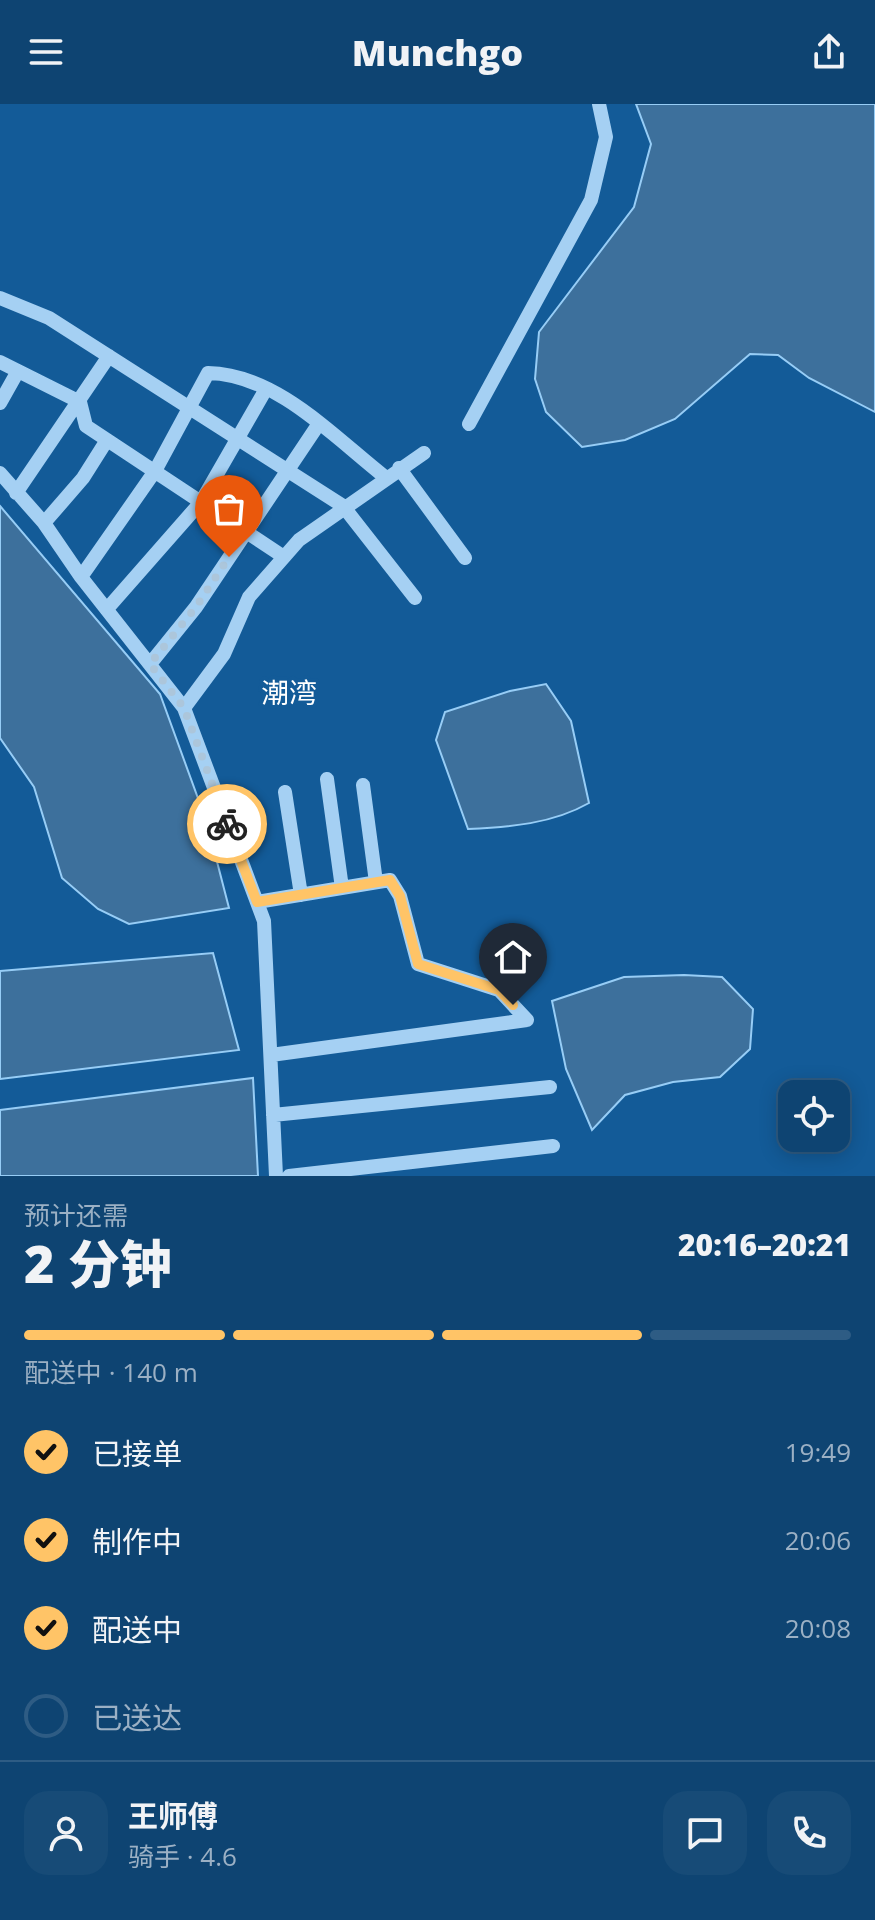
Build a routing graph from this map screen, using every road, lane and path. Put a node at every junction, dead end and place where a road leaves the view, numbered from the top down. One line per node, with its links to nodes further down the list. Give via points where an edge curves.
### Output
1 (599, 104): 10 (street, via 606,137 591,200)
2 (0, 298): 3 (street, via 49,318)
3 (109, 356): 7 (street); 9 (street)
4 (0, 362): 5 (street)
5 (18, 371): 7 (street); 8 (street)
6 (266, 389): 9 (street, via 228,374 208,373); 11 (street); 12 (street)
7 (80, 402): 13 (street, via 86,426); 20 (street)
8 (0, 403)
9 (188, 406): 12 (street); 16 (street)
10 (469, 424)
11 (318, 425): 17 (street); 19 (street)
12 (240, 439): 17 (street); 21 (street)
13 (107, 440): 16 (street); 23 (street)
14 (424, 453): 15 (street)
15 (399, 468): 19 (street); 26 (street)
16 (155, 471): 21 (street); 27 (street)
17 (289, 471): 22 (street); 24 (street)
18 (0, 473): 20 (street)
19 (385, 477): 22 (street)
20 (16, 493): 23 (street)
21 (201, 502): 24 (street); 29 (street)
22 (343, 506): 25 (street); 28 (street)
23 (44, 523): 27 (street)
24 (246, 532): 25 (street); 30 (street)
25 (284, 557): 31 (street, via 249,597 224,654)
26 (465, 558)
27 (81, 577): 29 (street)
28 (415, 598)
29 (107, 609): 30 (street)
30 (150, 664): 31 (street)
31 (184, 708): 38 (street)
32 (327, 779): 36 (street)
33 (363, 785): 35 (street)
34 (285, 792): 37 (street)
35 (376, 882): 36 (street); 39 (street, via 390,880 400,896 418,964 499,990 527,1020)
36 (342, 888): 37 (street)
37 (301, 895): 38 (street)
38 (257, 902): 39 (street, via 265,935)
39 (271, 1055): 41 (street)
40 (550, 1087): 41 (street)
41 (273, 1115): 43 (street)
42 (553, 1146): 44 (street)
43 (276, 1176)
44 (289, 1176)

